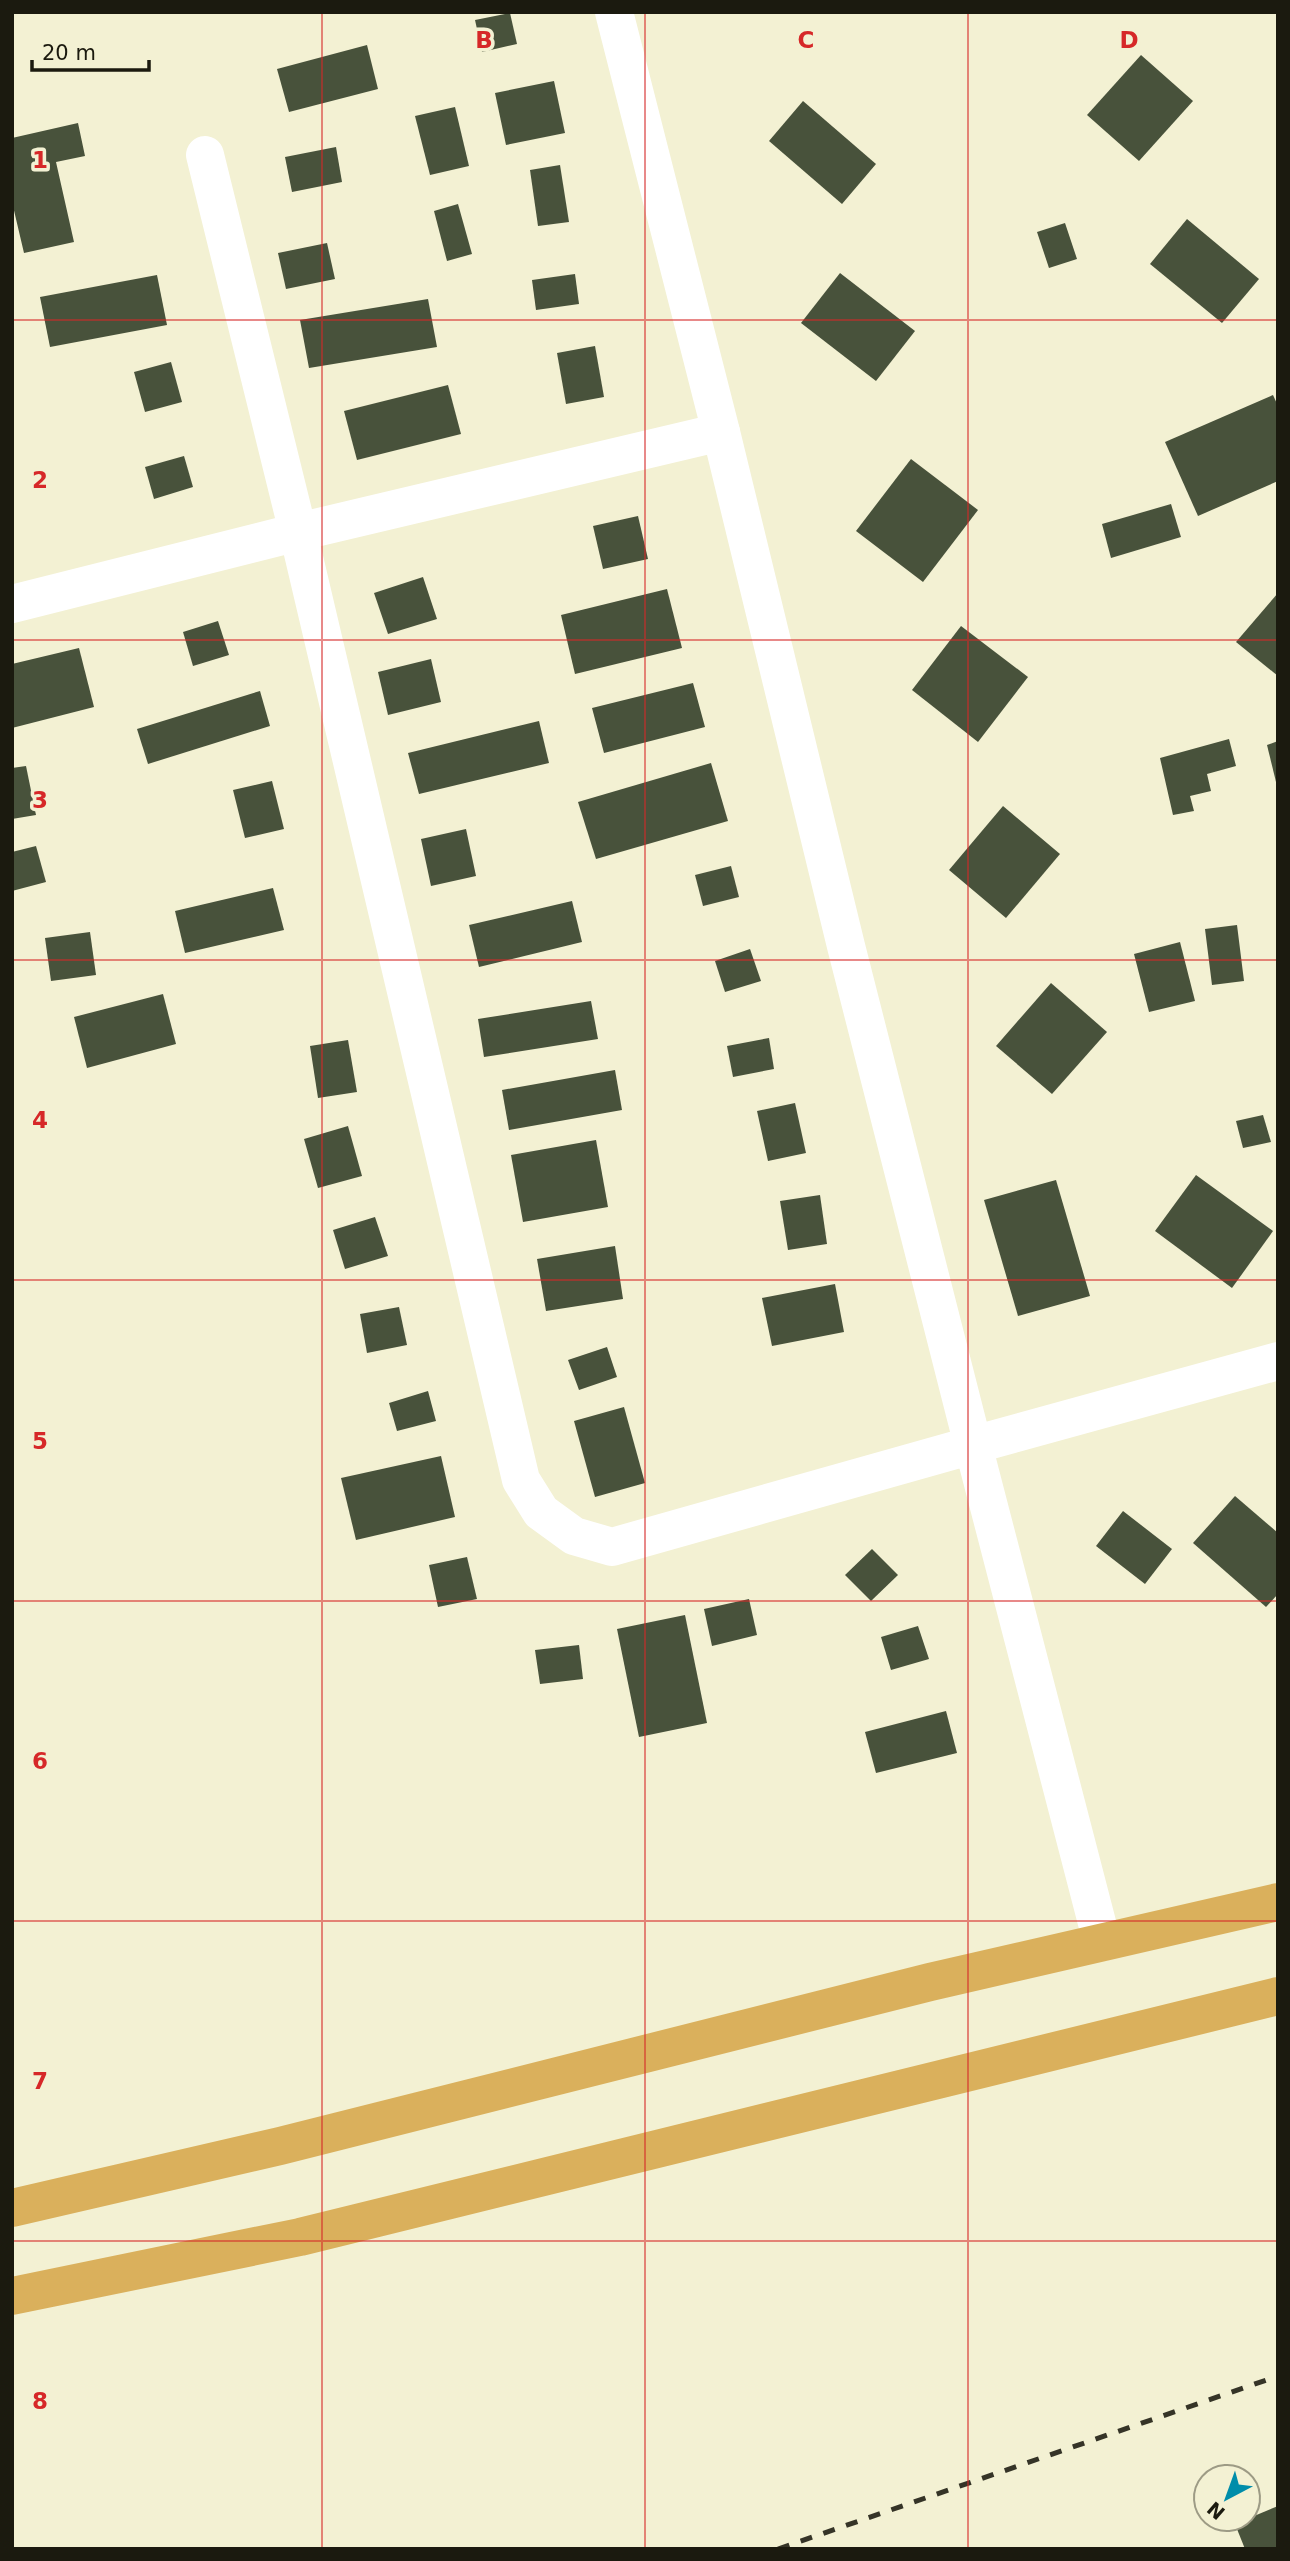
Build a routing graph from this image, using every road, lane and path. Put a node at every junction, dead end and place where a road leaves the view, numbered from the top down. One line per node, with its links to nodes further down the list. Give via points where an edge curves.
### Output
1 (614, 12): 3 (street)
2 (205, 155): 4 (street)
3 (721, 432): 4 (street); 7 (street)
4 (298, 532): 5 (street); 7 (street, via 521,1480 541,1512 574,1536 612,1547)
5 (12, 604)
6 (1278, 1361): 7 (street)
7 (973, 1445): 9 (street)
8 (1278, 1902): 9 (highway)
9 (1102, 1942): 11 (highway)
10 (1278, 1996): 12 (highway, via 300,2237)
11 (12, 2208)
12 (12, 2296)

